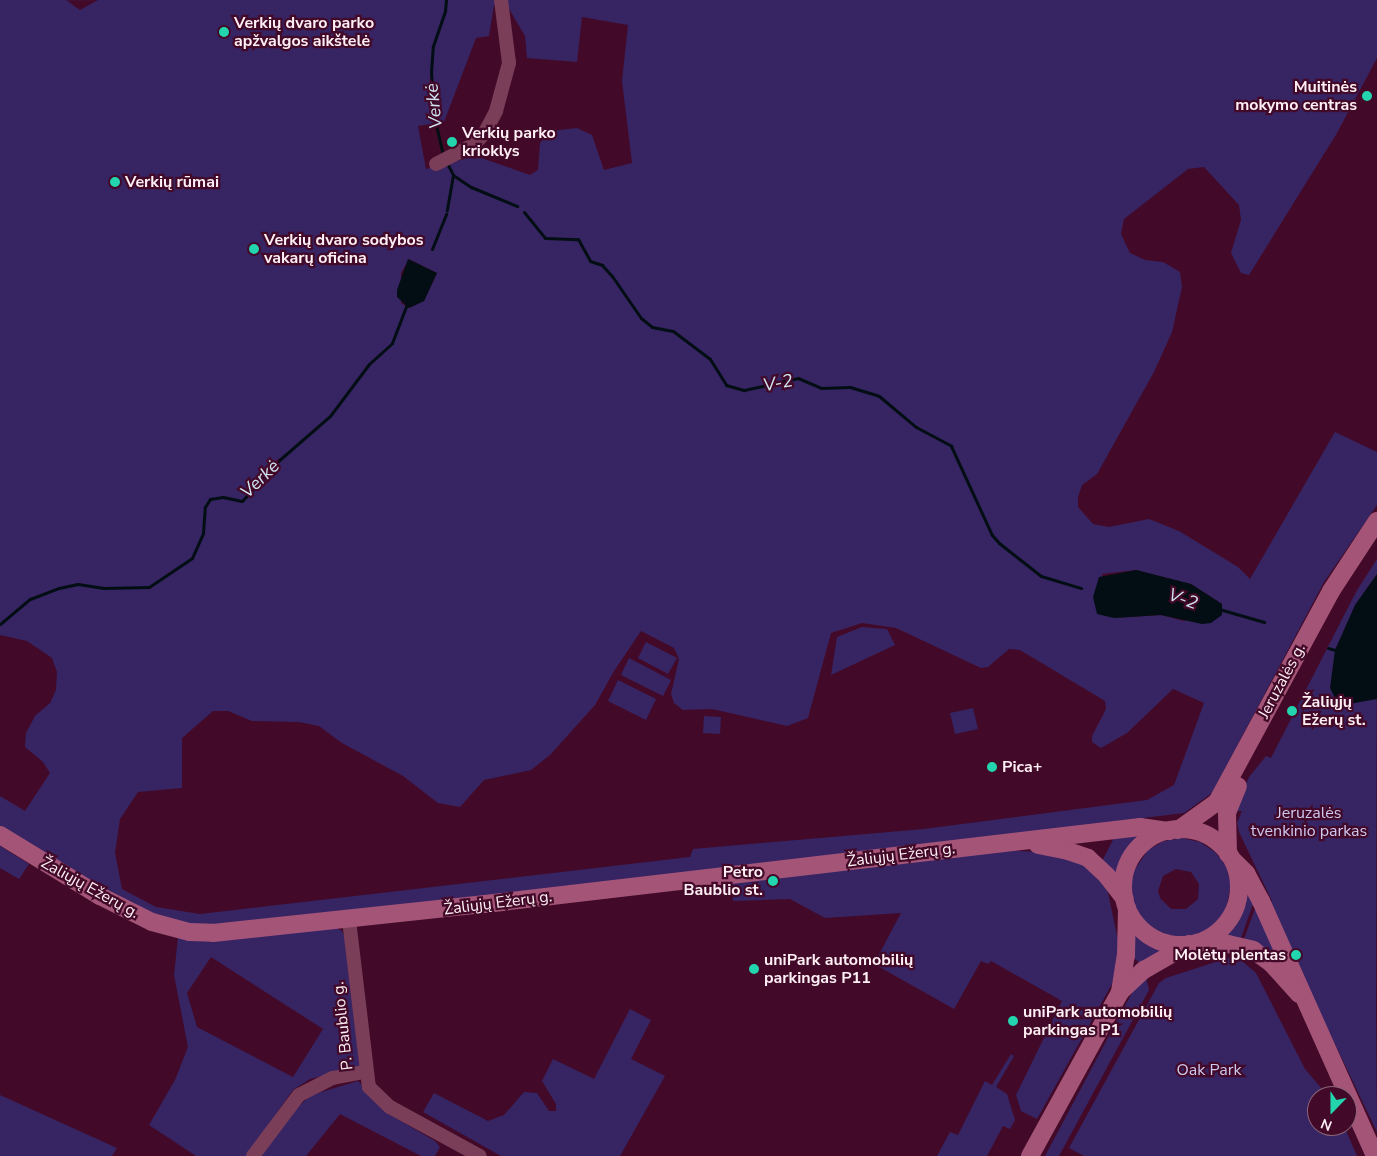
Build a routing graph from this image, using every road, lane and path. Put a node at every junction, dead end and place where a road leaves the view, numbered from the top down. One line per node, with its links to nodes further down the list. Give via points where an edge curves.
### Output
1 (501, 0): 2 (street, via 509,63 496,111 484,134 473,145)
2 (436, 164)
3 (1377, 521): 5 (main road, Jeruzalės g., via 1331,591 1217,802)
4 (1377, 542): 8 (main road, Jeruzalės g., via 1340,597 1232,797 1227,813)
5 (1174, 830): 7 (main road, Žaliųjų Ežerų g., via 1140,827); 8 (main road, via 1211,838); 9 (main road, via 1146,841 1137,850 1125,873)
6 (0, 835): 10 (main road, Žaliųjų Ežerų g., via 109,901 172,928 200,933 241,932)
7 (1020, 843): 9 (main road, Žaliųjų Ežerų g., via 1068,850 1088,858 1107,876); 10 (main road, Žaliųjų Ežerų g.)
8 (1230, 857): 11 (main road, via 1239,884 1235,909 1220,930); 13 (main road, via 1252,881 1294,970)
9 (1126, 904): 11 (main road, via 1142,929 1152,937 1164,942); 12 (main road, via 1126,956)
10 (350, 920): 14 (street, P. Baublio g.)
11 (1193, 944): 12 (main road, via 1144,970); 13 (main road, via 1228,944 1254,950 1271,963)
12 (1120, 992): 18 (main road)
13 (1301, 996): 15 (main road)
14 (365, 1072): 16 (street, via 333,1078 299,1095); 17 (street, P. Baublio g., via 369,1087 381,1101)
15 (1374, 1148)
16 (253, 1156)
17 (480, 1156)
18 (1030, 1156)

